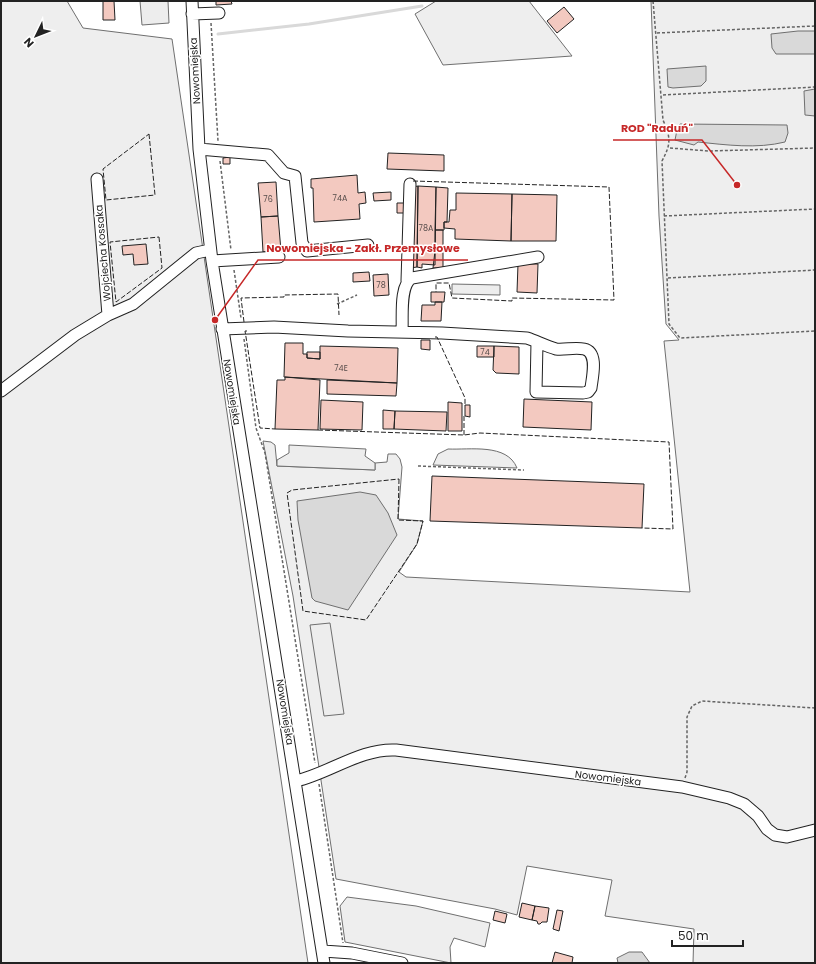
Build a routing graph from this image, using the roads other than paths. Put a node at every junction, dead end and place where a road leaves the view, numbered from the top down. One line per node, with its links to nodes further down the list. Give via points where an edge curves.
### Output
1 (192, 1): 3 (street, Nowomiejska)
2 (215, 13): 3 (street)
3 (192, 14): 4 (street, Nowomiejska)
4 (199, 149): 7 (street, via 268,155 284,173 295,176 302,244 307,251); 8 (street, Nowomiejska)
5 (97, 179): 12 (street, Wojciecha Kossaka)
6 (410, 184): 11 (street)
7 (368, 245)
8 (211, 256): 9 (street, via 232,260); 12 (street, via 196,253 133,304); 13 (street, Nowomiejska)
9 (280, 257)
10 (538, 257): 11 (street, via 412,278)
11 (407, 281): 14 (street, via 404,288)
12 (108, 315): 16 (street, Wojciecha Kossaka, via 75,335)
13 (222, 328): 14 (street); 17 (street, Nowomiejska)
14 (402, 332): 15 (street, via 527,338)
15 (537, 342): 15 (street, via 557,349 585,349 591,354 591,388 588,392 536,392)
16 (1, 391)
17 (296, 781): 18 (street, Nowomiejska, via 318,775 364,754 387,749 682,787 744,804 775,834 787,837); 19 (street, Nowomiejska)
18 (815, 830)
19 (323, 951): 20 (street, Nowomiejska); 21 (street)
20 (324, 963)
21 (402, 963)

